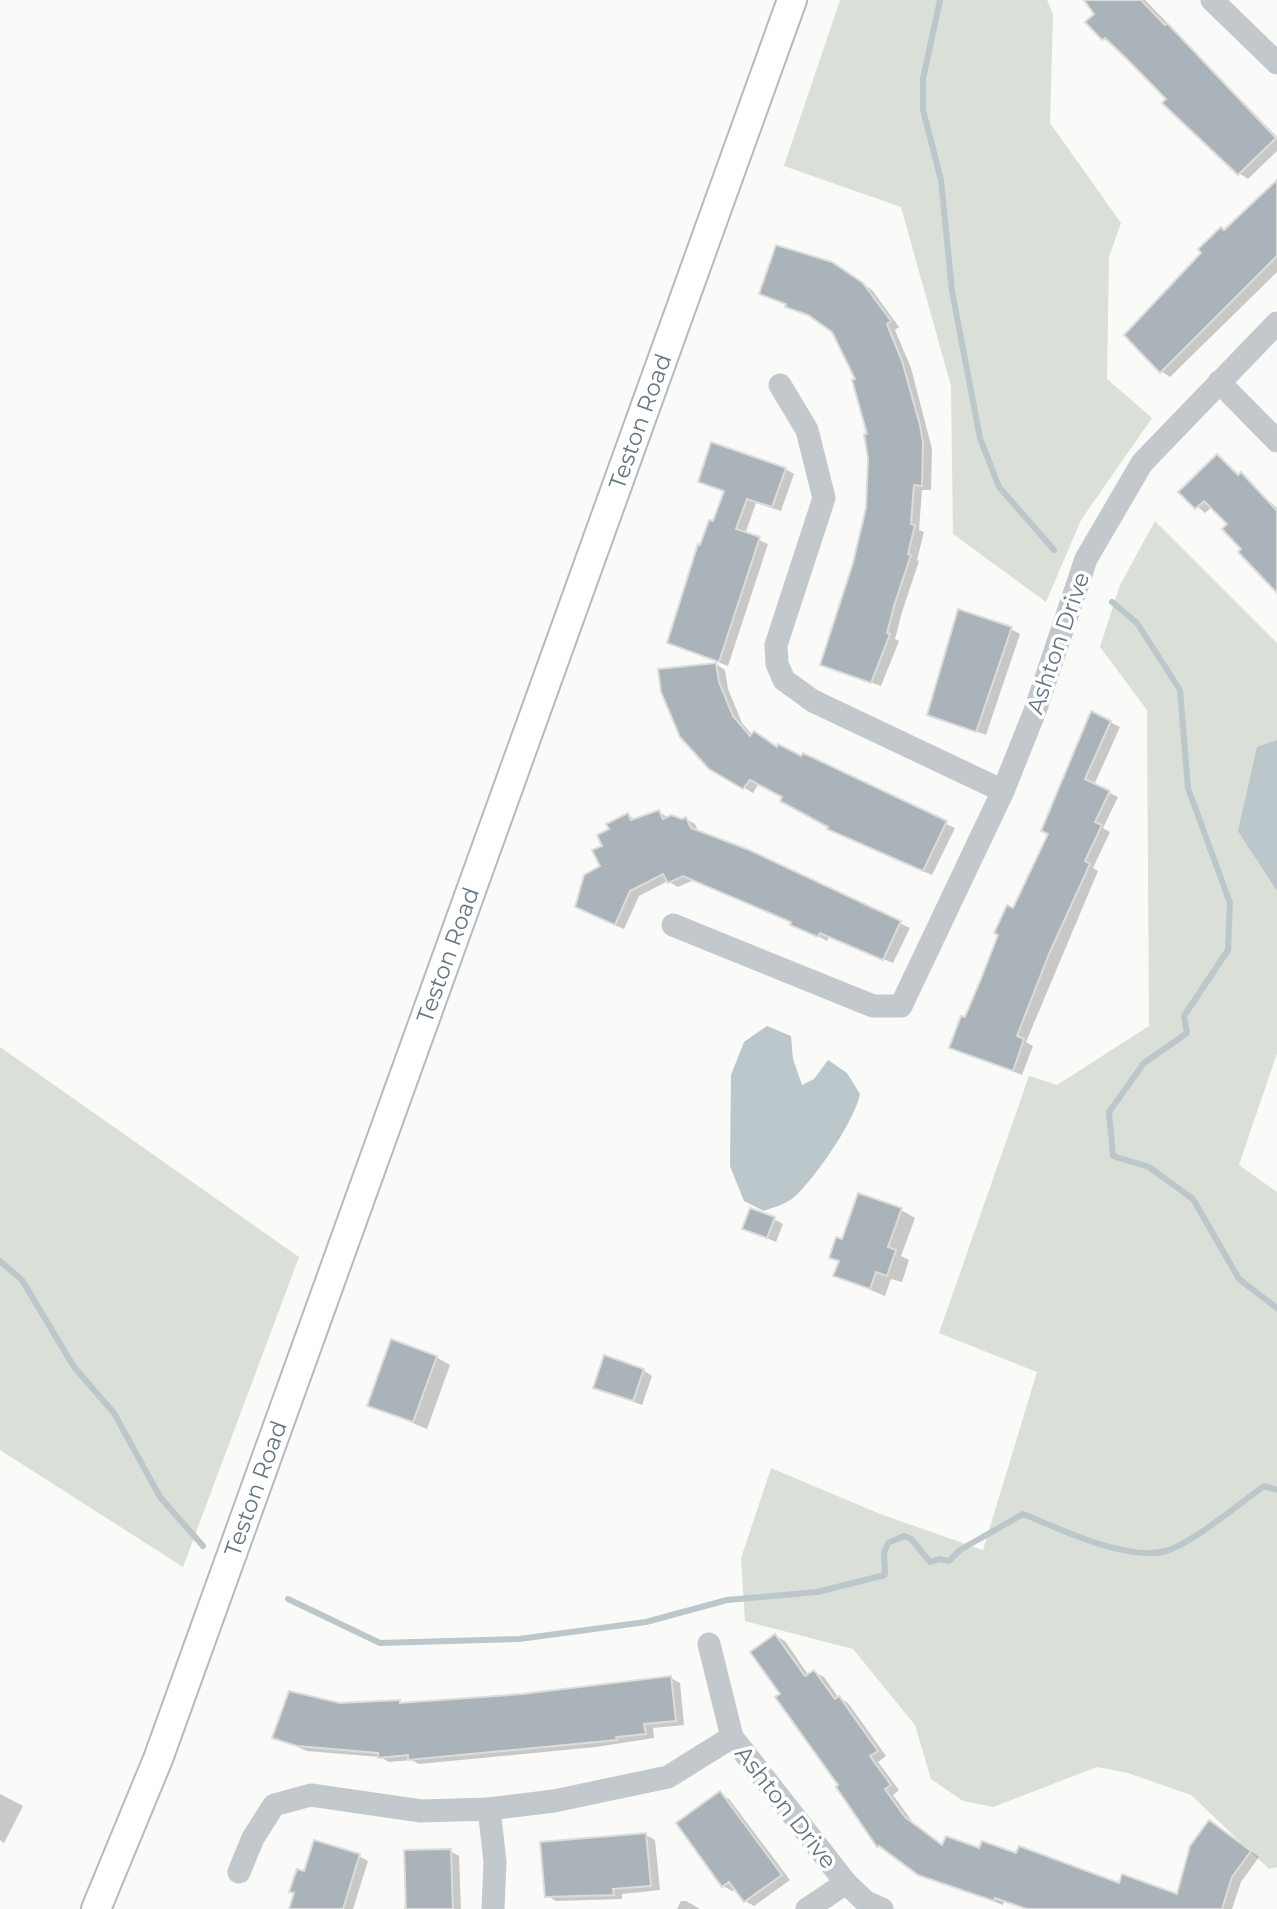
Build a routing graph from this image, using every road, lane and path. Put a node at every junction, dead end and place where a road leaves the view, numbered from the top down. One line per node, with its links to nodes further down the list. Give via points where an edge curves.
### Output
1 (792, 0): 15 (main road, Teston Road, via 168,1733)
2 (1212, 0): 3 (street)
3 (1277, 63)
4 (1277, 323): 5 (street, Ashton Drive)
5 (1219, 382): 7 (street); 8 (street, Ashton Drive, via 1142,463 1086,559)
6 (780, 385): 8 (street, via 807,430 824,498 776,645 784,680 813,701)
7 (1277, 441)
8 (1003, 791): 9 (street, Ashton Drive, via 901,1006 873,1006)
9 (673, 925)
10 (709, 1644): 11 (street, Ashton Drive)
11 (732, 1737): 12 (street, via 668,1777); 14 (street, Ashton Drive)
12 (489, 1809): 13 (street, via 421,1811 311,1795 274,1805); 16 (street, via 495,1862)
13 (239, 1872)
14 (846, 1884): 17 (street); 18 (street, Ashton Drive)
15 (96, 1909)
16 (493, 1909)
17 (807, 1909)
18 (882, 1909)

